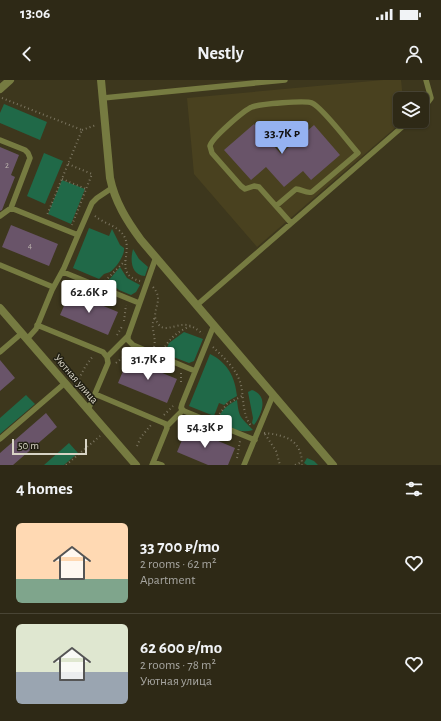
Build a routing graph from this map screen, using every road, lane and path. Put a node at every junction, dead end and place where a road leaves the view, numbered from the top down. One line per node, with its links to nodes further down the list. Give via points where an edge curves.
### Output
1 (10, 80): 5 (street)
2 (101, 80): 7 (street)
3 (285, 80): 7 (lane)
4 (426, 80): 8 (lane, via 431,98)
5 (0, 89)
6 (0, 97): 11 (path)
7 (103, 98): 9 (street)
8 (429, 101)
9 (105, 122): 11 (path); 17 (street)
10 (401, 128): 14 (lane)
11 (82, 130): 15 (path)
12 (0, 140): 20 (lane, via 25,150 30,158)
13 (358, 153): 14 (lane); 19 (lane, via 312,192 296,189); 19 (lane, via 313,103 306,101 249,108 213,139 210,149 240,186 245,189 259,187)
14 (364, 160): 24 (lane)
15 (68, 164): 16 (path); 18 (path, via 91,173)
16 (62, 179): 18 (path); 23 (path)
17 (112, 188): 21 (lane, via 94,200); 27 (street, via 131,227)
18 (86, 189): 25 (path)
19 (276, 206): 24 (lane)
20 (11, 208): 22 (lane); 23 (lane)
21 (89, 209): 26 (lane); 28 (path, via 96,218 116,228 123,235 127,245)
22 (0, 216)
23 (44, 221): 25 (lane)
24 (291, 223): 36 (lane)
25 (69, 231): 26 (lane)
26 (78, 235): 30 (lane)
27 (156, 257): 31 (lane); 36 (street)
28 (124, 261): 31 (path, via 129,275); 33 (path)
29 (0, 265): 32 (lane)
30 (63, 272): 32 (lane); 33 (lane)
31 (146, 283): 35 (lane); 38 (path, via 154,287 158,296)
32 (53, 287): 39 (lane)
33 (101, 287): 34 (lane)
34 (126, 298): 35 (lane); 44 (path, via 126,316)
35 (139, 303): 43 (lane)
36 (197, 305): 40 (street)
37 (0, 308): 42 (street, Уютная улица)
38 (155, 317): 41 (path, via 159,325 165,328); 49 (path, via 152,326 155,341)
39 (37, 325): 42 (lane, via 34,332); 47 (lane)
40 (214, 325): 45 (lane); 59 (street)
41 (190, 326): 45 (path); 50 (path, via 172,337)
42 (24, 336): 48 (lane); 56 (street, Уютная улица)
43 (128, 336): 46 (lane, via 130,342); 51 (lane)
44 (115, 337)
45 (208, 340): 54 (lane); 60 (path, via 236,374)
46 (138, 347): 49 (lane); 52 (path)
47 (100, 351): 51 (lane); 55 (path, via 88,361)
48 (0, 352)
49 (152, 353): 50 (lane)
50 (160, 356): 53 (lane)
51 (108, 357): 58 (lane)
52 (115, 364)
53 (179, 364): 54 (lane); 57 (path)
54 (195, 371): 63 (lane)
55 (79, 379)
56 (65, 383): 62 (street, Уютная улица); 70 (lane)
57 (181, 387)
58 (95, 394): 62 (lane); 64 (lane)
59 (273, 394): 68 (lane); 76 (street)
60 (243, 396): 65 (path, via 227,404); 68 (path, via 247,420 253,428)
61 (174, 404): 64 (path)
62 (88, 410): 67 (street, Уютная улица)
63 (182, 410): 65 (lane); 66 (lane)
64 (157, 420): 66 (lane); 72 (path, via 144,432)
65 (214, 423): 69 (lane)
66 (167, 426): 74 (lane)
67 (106, 430): 77 (path); 78 (street, Уютная улица)
68 (261, 432): 71 (lane); 75 (path, via 294,442 301,452); 81 (path, via 276,451)
69 (240, 434): 71 (lane); 73 (path)
70 (0, 438)
71 (254, 440): 80 (lane)
72 (137, 446)
73 (238, 458)
74 (153, 463): 79 (lane)
75 (302, 464): 82 (path)
76 (332, 464)
77 (66, 465)
78 (136, 465)
79 (162, 465)
80 (244, 465)
81 (280, 465)
82 (295, 465)

